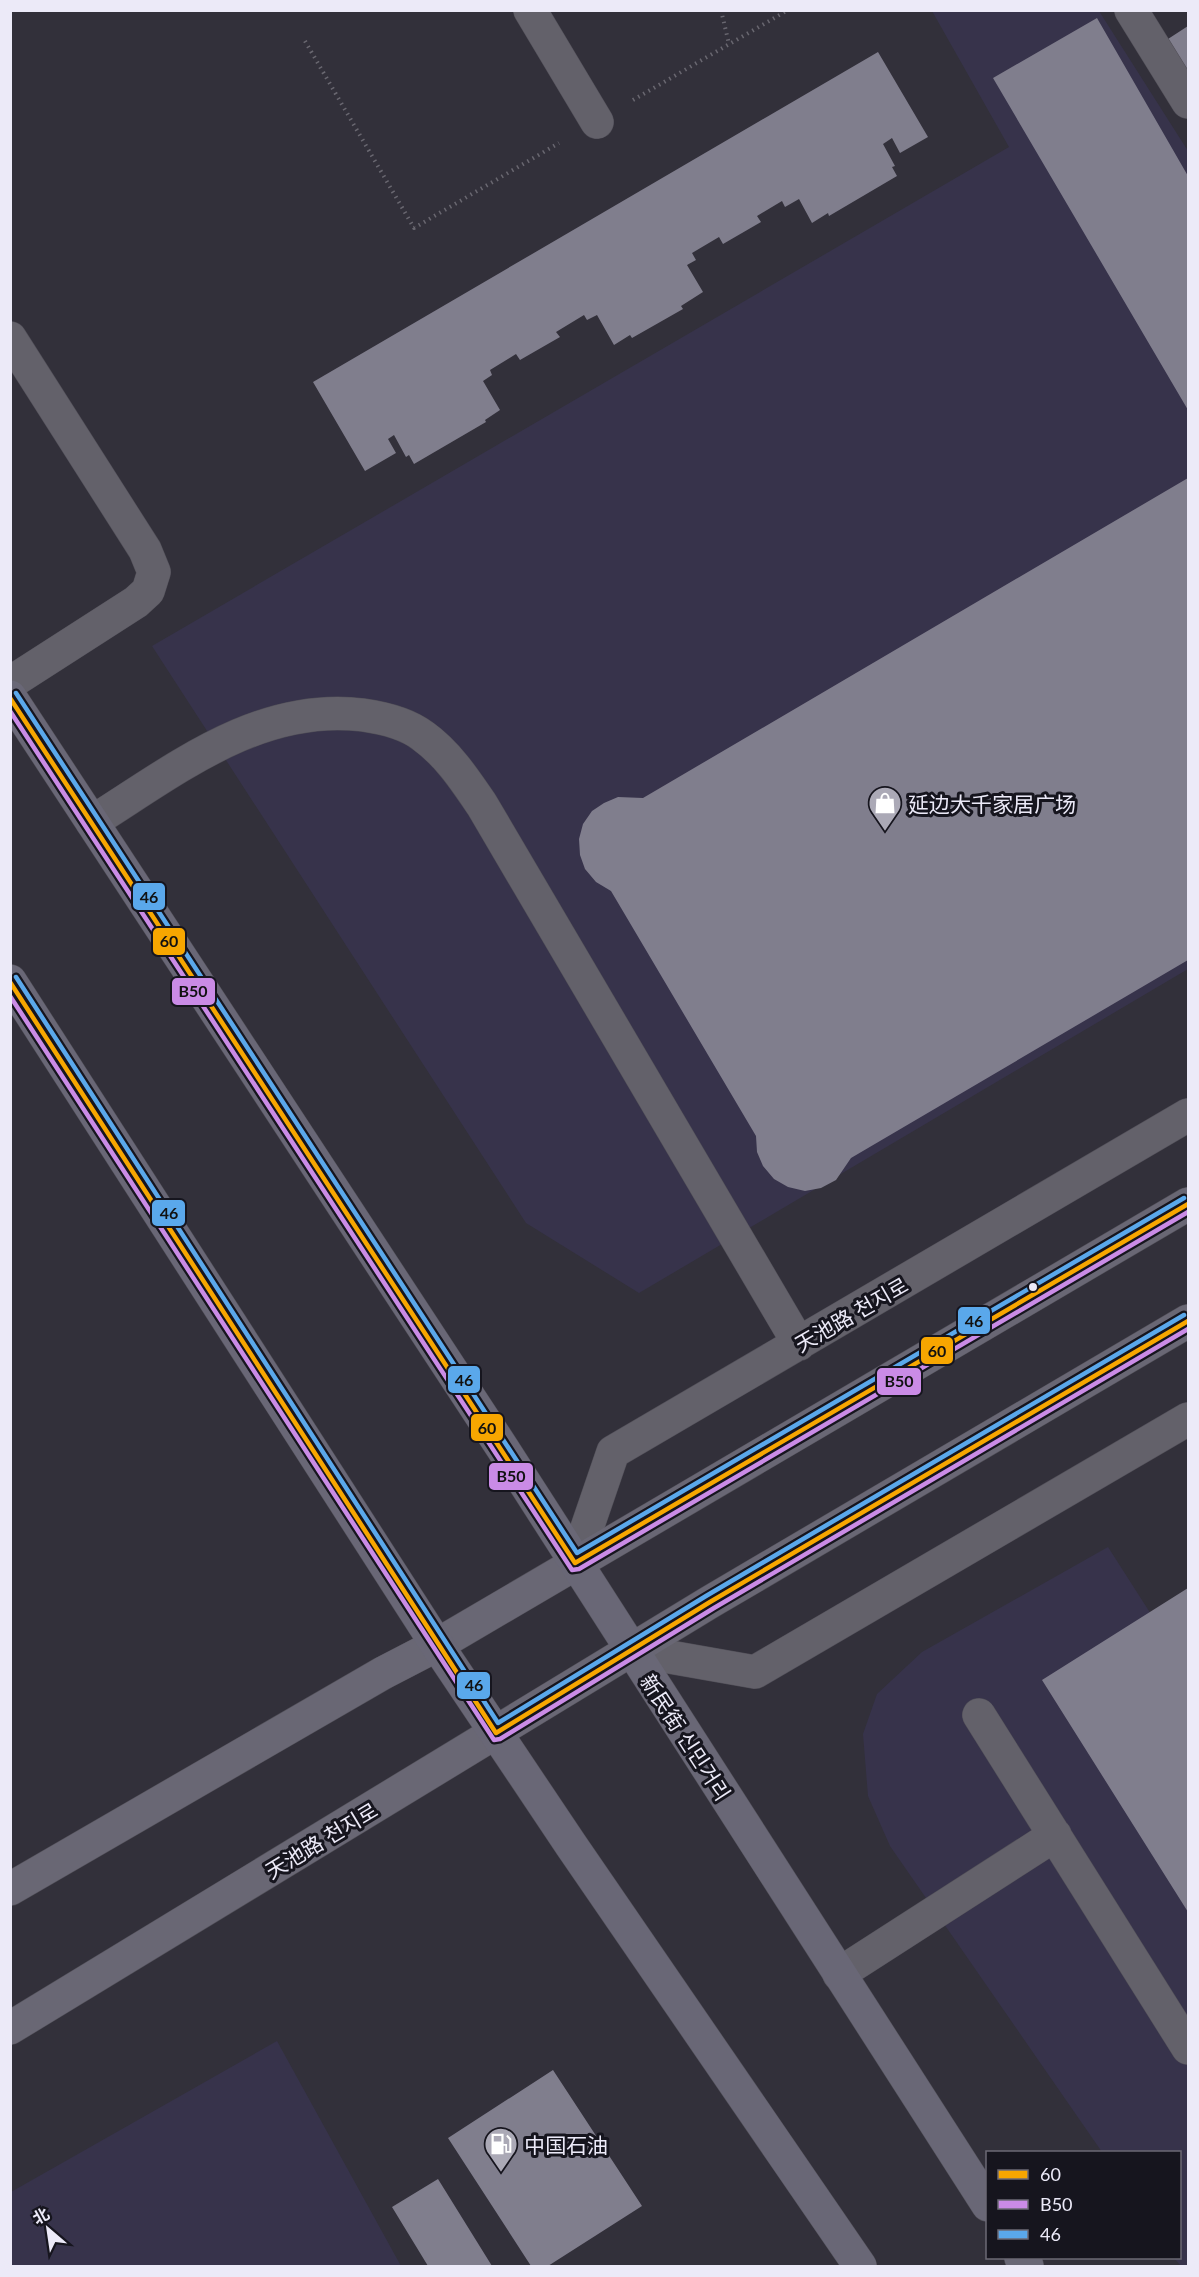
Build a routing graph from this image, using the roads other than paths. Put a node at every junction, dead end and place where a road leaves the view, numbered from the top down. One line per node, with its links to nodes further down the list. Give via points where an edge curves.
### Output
1 (530, 10): 4 (street)
2 (1131, 10): 3 (street)
3 (1188, 102)
4 (597, 122)
5 (10, 338): 6 (street, via 145,550 154,572 148,591 136,602)
6 (10, 683)
7 (10, 697): 8 (highway, 新民街 신민거리)
8 (93, 822): 13 (street, via 196,755 252,729 283,720 323,713 381,717 422,735 443,752 482,805); 15 (highway, 新民街 신민거리)
9 (10, 981): 16 (highway)
10 (1188, 1115): 13 (street, 天池路 천지로)
11 (1188, 1204): 15 (main road)
12 (1188, 1321): 17 (main road, 天池路 천지로)
13 (799, 1344): 15 (street, 天池路 천지로, via 613,1452)
14 (1188, 1419): 17 (street, via 755,1672)
15 (575, 1563): 16 (main road); 17 (highway, 新民街 신민거리)
16 (437, 1645): 19 (highway); 21 (main road)
17 (630, 1650): 19 (main road, 天池路 천지로); 22 (highway, 新民街 신민거리)
18 (980, 1715): 20 (street)
19 (496, 1733): 23 (main road, 天池路 천지로); 26 (highway)
20 (1055, 1835): 22 (street); 24 (street)
21 (10, 1889)
22 (839, 1974): 25 (highway, 新民街 신민거리)
23 (10, 2028)
24 (1188, 2048)
25 (986, 2203)
26 (860, 2266)

